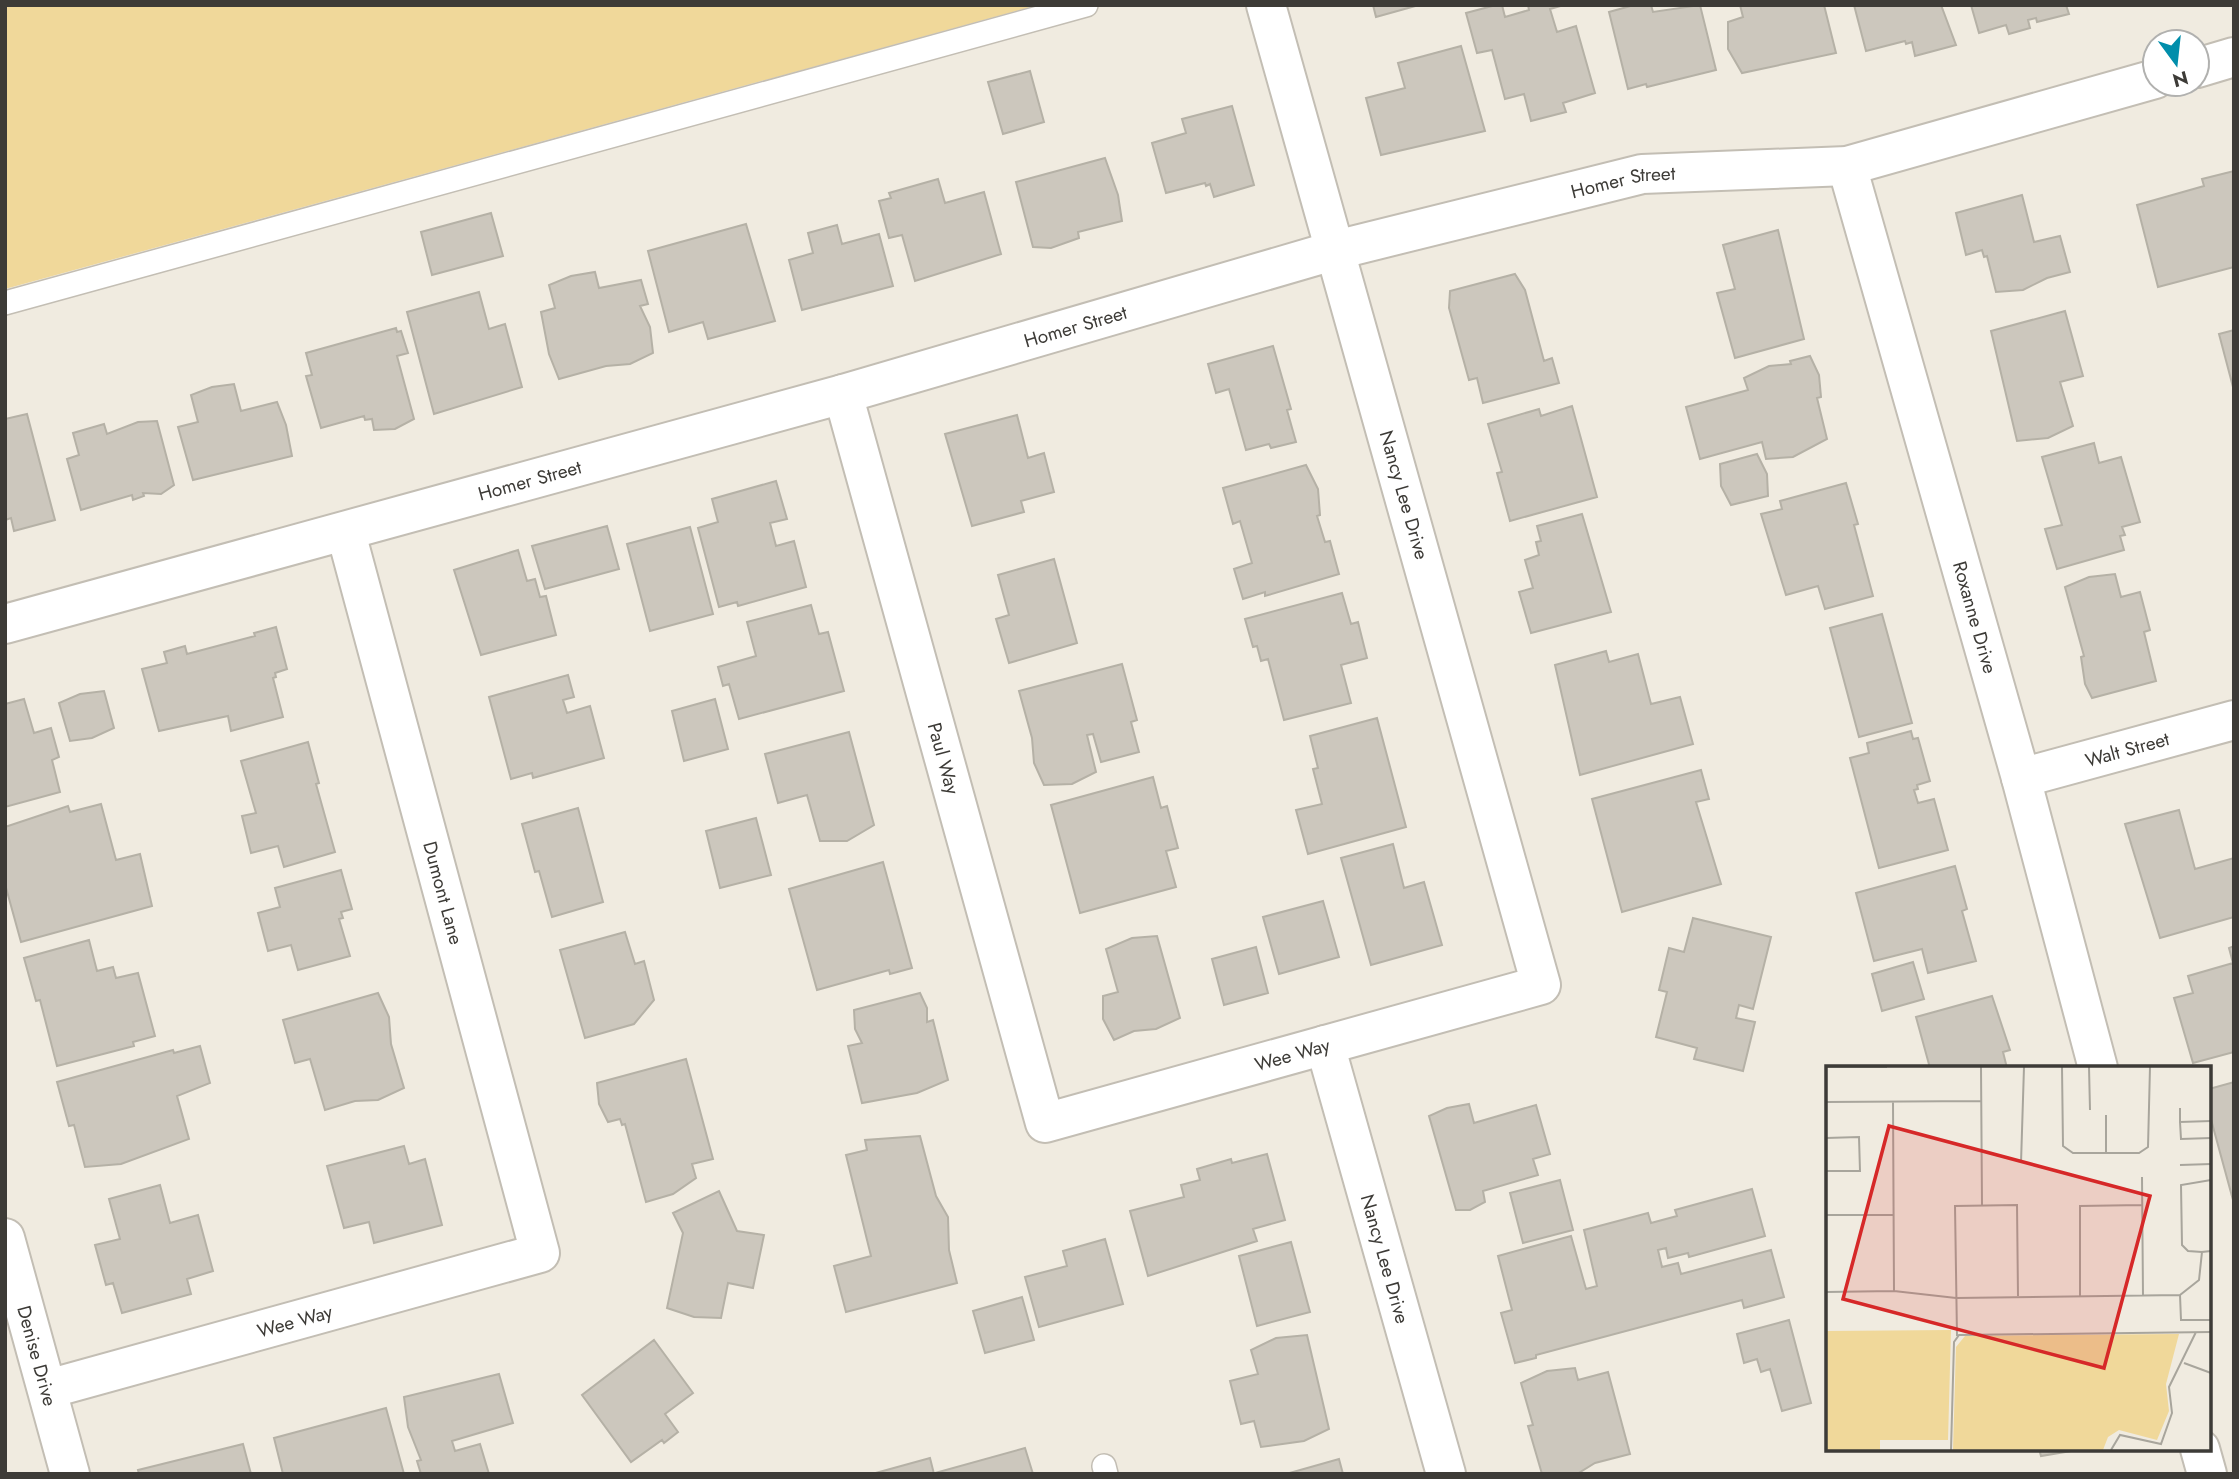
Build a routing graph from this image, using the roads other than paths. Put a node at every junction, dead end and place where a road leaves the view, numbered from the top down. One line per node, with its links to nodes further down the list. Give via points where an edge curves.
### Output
1 (1086, 5): 8 (lane)
2 (1266, 5): 7 (street, Nancy Lee Drive)
3 (2234, 57): 4 (street)
4 (2211, 64)
5 (2141, 83): 6 (street, Homer Street)
6 (1847, 166): 7 (street, Homer Street, via 1642,174); 13 (street, Roxanne Drive)
7 (1336, 250): 9 (street, Homer Street); 14 (street, Nancy Lee Drive)
8 (5, 303)
9 (843, 394): 10 (street, Homer Street); 17 (street, Paul Way)
10 (346, 533): 11 (street, Homer Street); 19 (street, Dumont Lane)
11 (5, 624)
12 (2234, 720): 13 (street, Walt Street)
13 (2021, 778): 16 (street, Roxanne Drive)
14 (1541, 985): 15 (street, Wee Way)
15 (1325, 1045): 17 (street, Wee Way); 23 (street, Nancy Lee Drive)
16 (2097, 1066)
17 (1045, 1124)
18 (5, 1238): 20 (street, Denise Drive)
19 (541, 1253): 20 (street, Wee Way)
20 (48, 1389): 22 (street, Denise Drive)
21 (2201, 1451): 24 (street)
22 (70, 1474)
23 (1446, 1474)
24 (2207, 1474)

